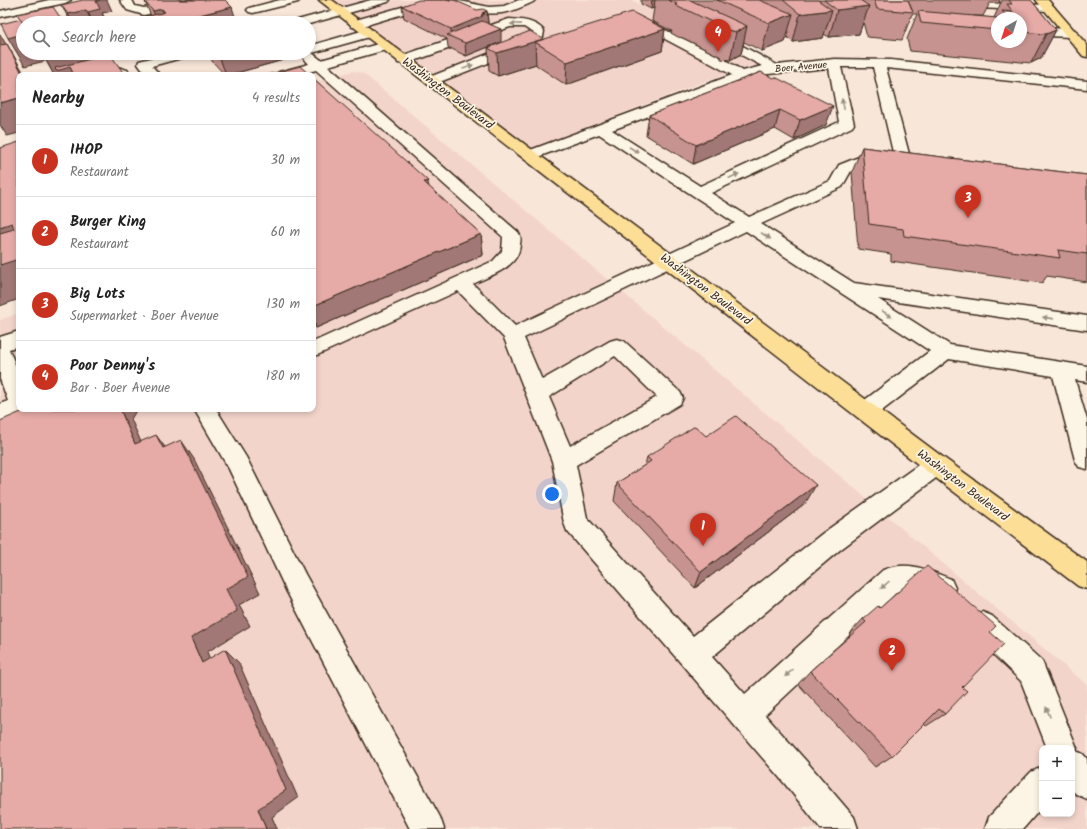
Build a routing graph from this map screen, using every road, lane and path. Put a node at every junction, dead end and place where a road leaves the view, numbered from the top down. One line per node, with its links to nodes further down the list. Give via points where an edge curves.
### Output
1 (65, 0): 15 (street)
2 (126, 0): 3 (street, via 131,8 144,12)
3 (198, 0)
4 (294, 0): 13 (street)
5 (325, 0): 14 (main road, Washington Boulevard)
6 (384, 0): 14 (street)
7 (439, 0): 19 (street)
8 (443, 0): 9 (street, via 485,10 505,9)
9 (528, 0)
10 (243, 2): 13 (street)
11 (1045, 4): 12 (street); 20 (main road)
12 (948, 5)
13 (253, 10): 17 (street)
14 (340, 11): 18 (street); 19 (main road, Washington Boulevard)
15 (0, 14)
16 (627, 15): 38 (street)
17 (260, 16)
18 (316, 18)
19 (356, 24): 23 (main road, Washington Boulevard)
20 (1071, 28): 21 (street); 26 (main road)
21 (1027, 31)
22 (706, 32): 33 (street)
23 (369, 34): 24 (main road, Washington Boulevard); 25 (street)
24 (385, 46): 29 (main road, Washington Boulevard); 32 (street)
25 (316, 48)
26 (1087, 53)
27 (159, 60): 36 (street, via 144,64)
28 (313, 60): 32 (street)
29 (404, 60): 39 (main road, Washington Boulevard); 39 (street, one-way to 29, via 530,42 537,37 538,31 527,24 509,23)
30 (834, 63): 31 (street, Boer Avenue); 33 (street, Boer Avenue); 43 (street, one-way to 30, via 847,124)
31 (879, 64): 40 (street, Boer Avenue); 44 (street, via 912,166 859,162 845,168 836,184)
32 (319, 65): 37 (street); 46 (street, via 512,236 511,253 499,265)
33 (774, 68): 38 (street, Boer Avenue)
34 (106, 72): 35 (street)
35 (122, 72)
36 (151, 72)
37 (294, 72)
38 (742, 76): 41 (street, Boer Avenue)
39 (432, 81): 42 (main road, Washington Boulevard)
40 (1087, 85)
41 (601, 129): 42 (street, Boer Avenue); 43 (street, one-way to 43)
42 (530, 155): 45 (main road, Washington Boulevard)
43 (699, 192): 44 (street)
44 (747, 224): 45 (street); 47 (street, one-way to 47)
45 (668, 261): 49 (street); 60 (main road, Washington Boulevard)
46 (460, 282): 49 (street); 52 (street)
47 (848, 288): 48 (street, one-way to 47); 53 (street, one-way to 53)
48 (1087, 323)
49 (513, 335): 58 (street)
50 (16, 339): 51 (street)
51 (0, 345)
52 (316, 349)
53 (945, 351): 55 (street); 60 (street)
54 (0, 352): 57 (street)
55 (1062, 370): 56 (street); 63 (street)
56 (1087, 374)
57 (16, 393)
58 (536, 394): 64 (street); 64 (street, via 616,346 672,398)
59 (16, 407): 62 (street)
60 (866, 411): 65 (main road, Washington Boulevard)
61 (207, 412): 73 (street, via 238,464 296,583)
62 (0, 413)
63 (1087, 460)
64 (564, 461): 67 (street, via 576,523)
65 (936, 465): 66 (main road, Washington Boulevard); 67 (street, via 832,541)
66 (1087, 577)
67 (692, 655): 68 (street)
68 (745, 714): 69 (street, one-way to 68, via 1032,671 942,587 916,578 892,579); 74 (street)
69 (1061, 745)
70 (1075, 769): 71 (street)
71 (1087, 783)
72 (1039, 786): 75 (street)
73 (428, 829)
74 (842, 829)
75 (1001, 829)

